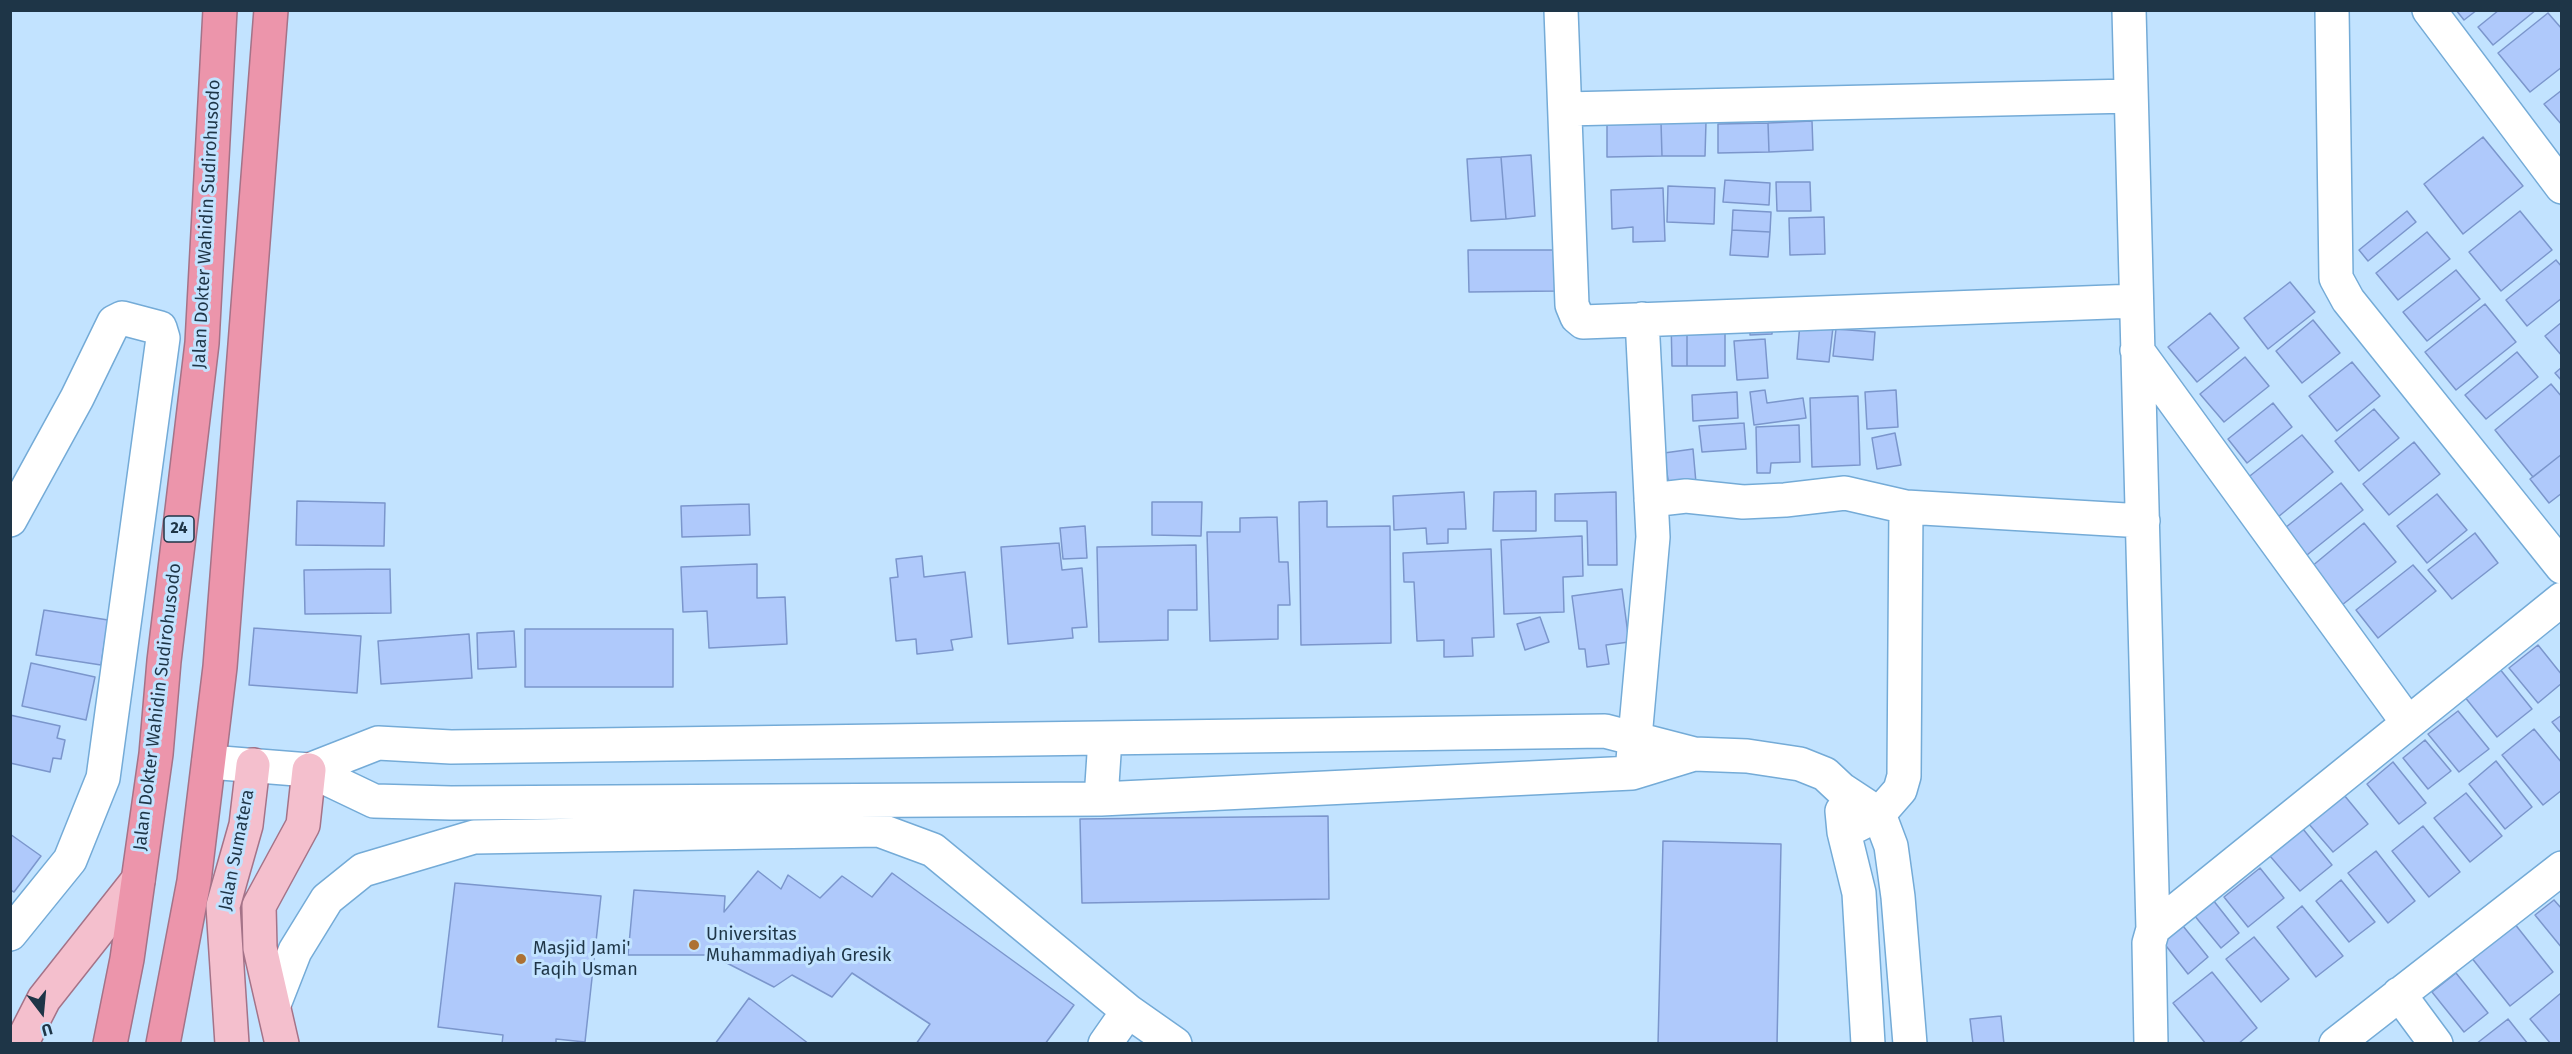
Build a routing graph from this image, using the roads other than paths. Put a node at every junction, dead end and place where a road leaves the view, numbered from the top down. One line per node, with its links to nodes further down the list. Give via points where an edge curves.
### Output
1 (220, 10): 13 (highway, Jalan Dokter Wahidin Sudirohusodo / 24)
2 (271, 10): 25 (highway, via 221,655)
3 (1561, 10): 8 (street)
4 (2129, 10): 7 (street)
5 (2332, 10): 19 (street, via 2336,278 2348,300)
6 (2429, 10): 9 (street)
7 (2131, 96): 8 (street); 10 (street)
8 (1565, 109): 11 (street, via 1573,310 1583,322)
9 (2562, 187)
10 (2136, 300): 11 (street); 14 (street)
11 (1641, 319): 15 (street)
12 (163, 335): 13 (street); 17 (street, via 160,328 122,318 114,322); 36 (street, via 103,778 70,860)
13 (202, 343): 34 (highway, Jalan Dokter Wahidin Sudirohusodo / 24)
14 (2138, 350): 18 (street); 21 (street)
15 (1651, 500): 16 (street, via 1686,496 1743,502 1845,494); 22 (street, via 1653,537)
16 (1906, 507): 18 (street); 31 (street, via 1904,776 1900,790)
17 (10, 520)
18 (2143, 522): 35 (street)
19 (2562, 567)
20 (2562, 598): 21 (street)
21 (2408, 723): 35 (street)
22 (1634, 738): 23 (street, via 1605,731); 24 (street); 28 (street)
23 (1105, 740): 27 (street, via 451,747 378,743); 30 (street)
24 (1694, 754): 28 (street); 29 (street, via 1747,756 1800,765 1825,774)
25 (209, 762): 26 (street); 42 (highway, via 194,881)
26 (253, 765): 27 (street); 43 (main road, Jalan Sumatera, via 246,825 223,906)
27 (309, 770): 30 (street, via 374,801); 38 (main road, Jalan Sumatera, via 303,825 259,906 260,948)
28 (1632, 773): 30 (street)
29 (1841, 789): 31 (street); 32 (street)
30 (1101, 799)
31 (1880, 814): 32 (street); 48 (street, via 1891,846 1898,897)
32 (1844, 832): 47 (street, via 1858,892)
33 (2562, 868): 37 (street)
34 (138, 880): 40 (main road, via 44,999); 41 (highway, Jalan Dokter Wahidin Sudirohusodo / 24)
35 (2153, 929): 49 (street, via 2149,954)
36 (10, 934)
37 (2399, 994): 50 (street); 51 (street)
38 (274, 1002): 39 (street, via 295,951 327,899 363,870 474,837 879,830 933,850); 44 (main road, Jalan Sumatera)
39 (1128, 1011): 45 (street); 46 (street)
40 (21, 1044)
41 (110, 1044)
42 (163, 1044)
43 (232, 1044)
44 (282, 1044)
45 (1105, 1044)
46 (1174, 1044)
47 (1868, 1044)
48 (1910, 1044)
49 (2151, 1044)
50 (2336, 1044)
51 (2436, 1044)

